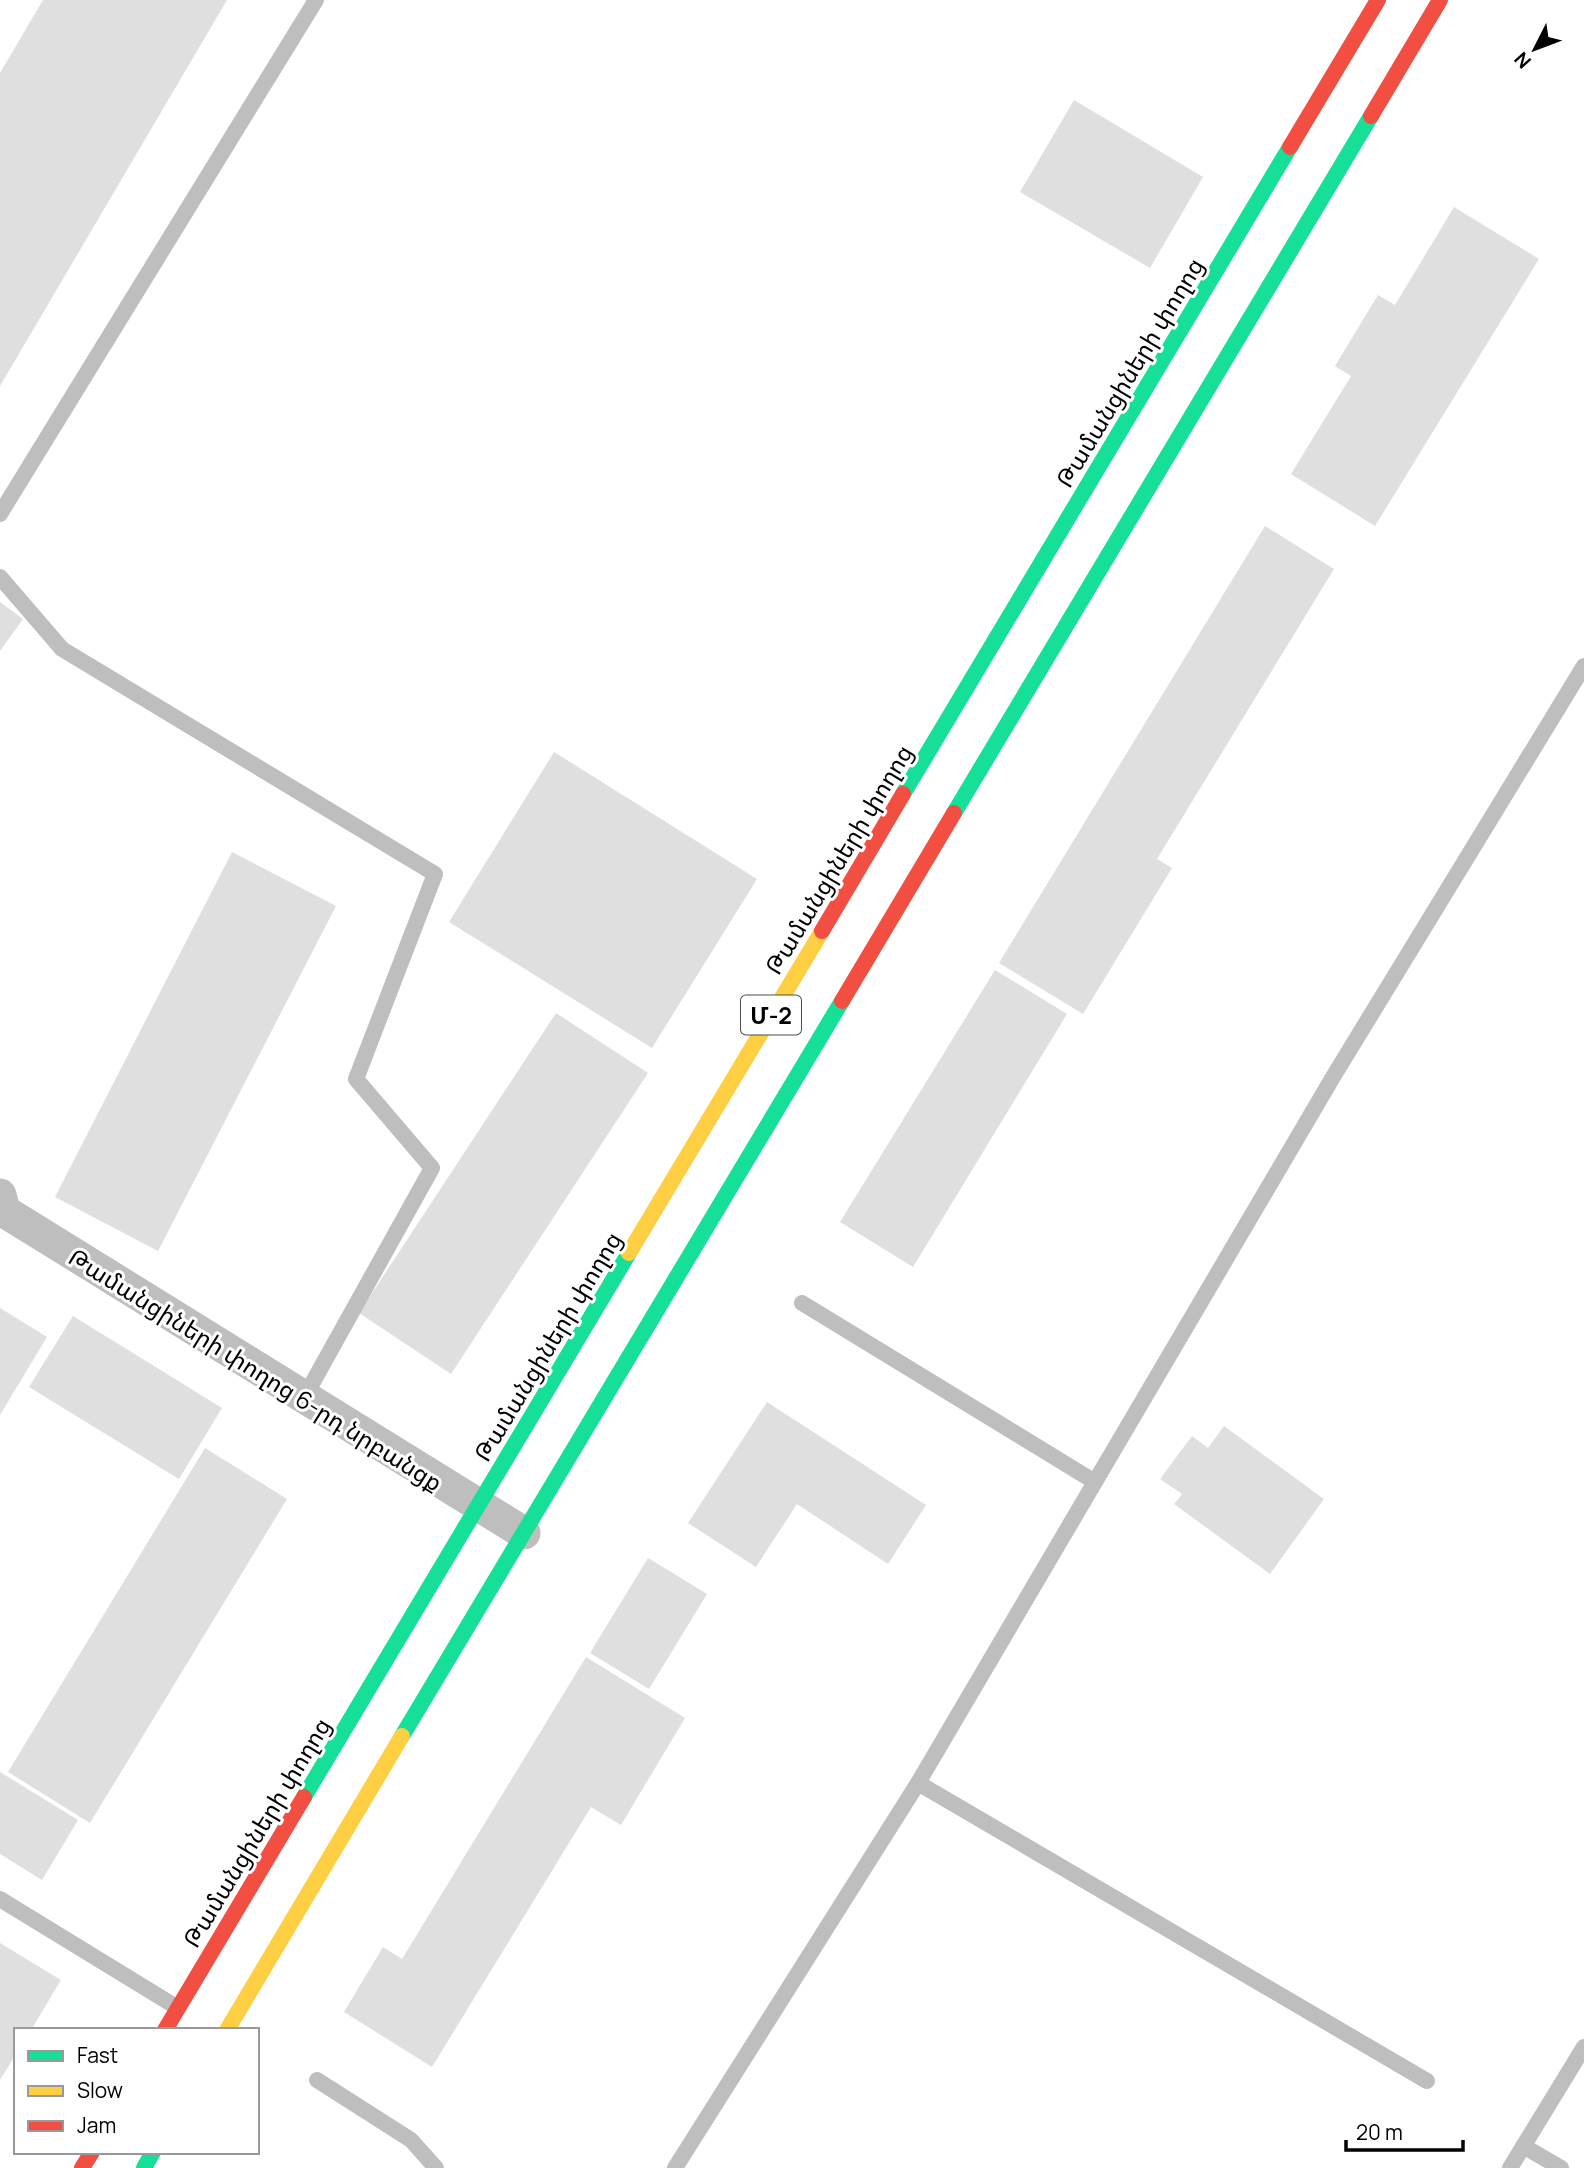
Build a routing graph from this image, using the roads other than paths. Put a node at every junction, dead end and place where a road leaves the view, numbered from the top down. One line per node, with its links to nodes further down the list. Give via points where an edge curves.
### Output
1 (316, 0): 4 (lane)
2 (1378, 0): 11 (main road, Թամանցիների փողոց / Մ-2)
3 (1440, 0): 12 (main road, Մ-2)
4 (0, 514)
5 (0, 577): 9 (lane, via 62,649 435,874 356,1079 432,1168)
6 (1584, 666): 10 (lane, via 1333,1077)
7 (0, 1195): 9 (street, Թամանցիների փողոց 6-րդ նրբանցք, via 4,1211)
8 (802, 1303): 10 (lane)
9 (304, 1398): 11 (street, Թամանցիների փողոց 6-րդ նրբանցք)
10 (1095, 1482): 13 (lane)
11 (478, 1507): 12 (street, Թամանցիների փողոց 6-րդ նրբանցք); 15 (main road, Թամանցիների փողոց / Մ-2)
12 (524, 1533): 17 (main road, Մ-2)
13 (918, 1783): 20 (lane); 23 (lane)
14 (0, 1899): 15 (lane)
15 (178, 2008): 16 (main road, Թամանցիների փողոց / Մ-2)
16 (166, 2028)
17 (228, 2028)
18 (1584, 2047): 21 (lane)
19 (317, 2080): 22 (lane, via 411,2140)
20 (1427, 2081)
21 (1523, 2146): 24 (lane); 25 (lane)
22 (436, 2168)
23 (675, 2168)
24 (1510, 2168)
25 (1561, 2168)

